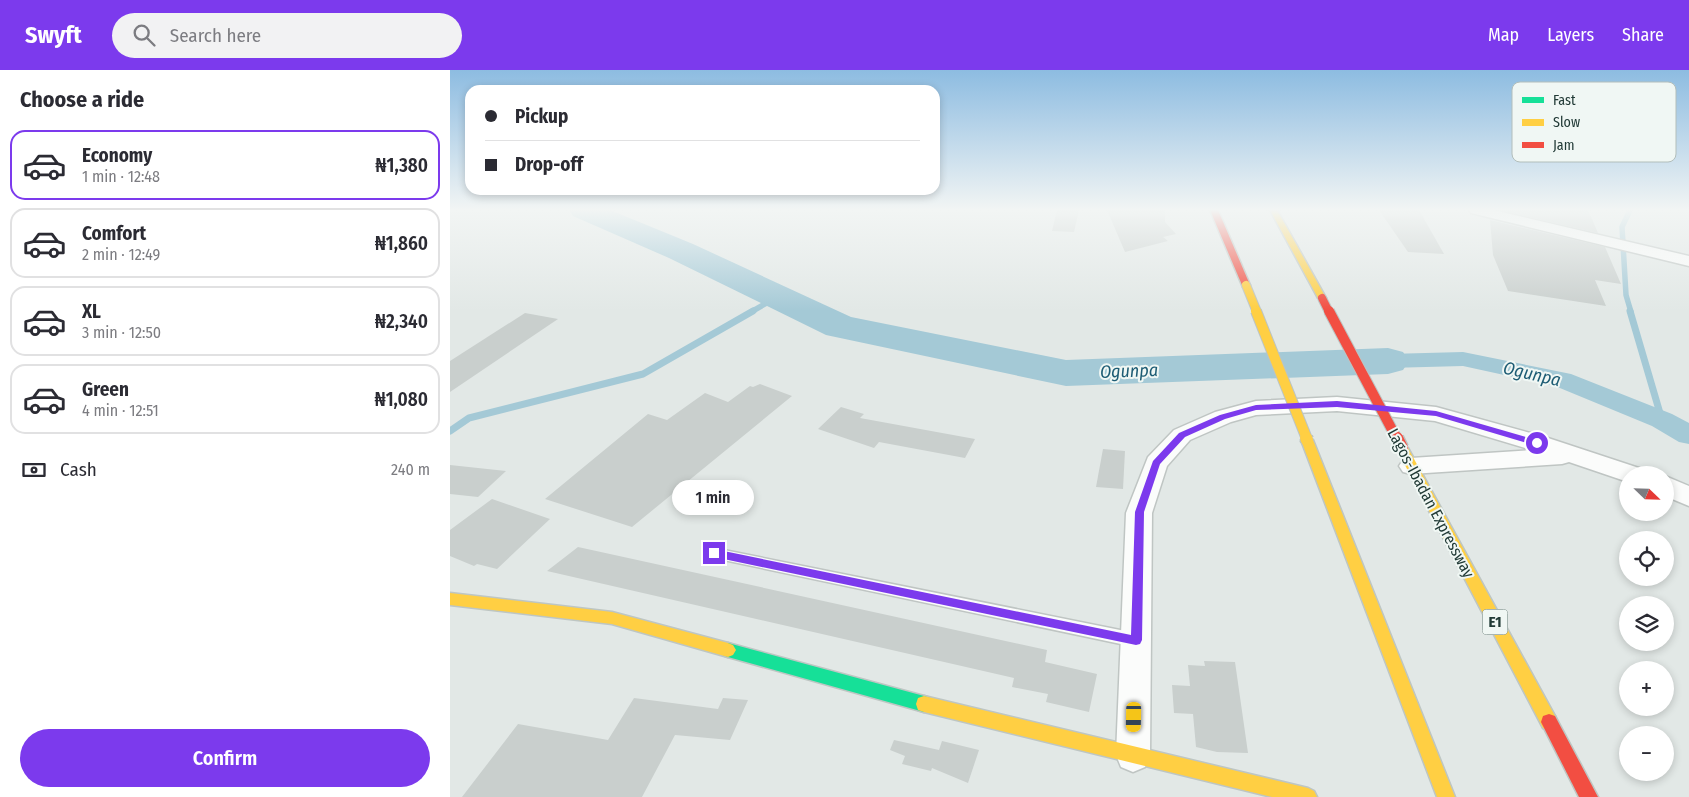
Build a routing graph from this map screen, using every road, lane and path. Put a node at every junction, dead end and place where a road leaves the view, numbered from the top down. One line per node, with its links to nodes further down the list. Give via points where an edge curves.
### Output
1 (1228, 244): 15 (main road, bridge)
2 (1292, 244): 5 (main road, Lagos-Ibadan Expressway / E1, bridge)
3 (1620, 244): 4 (street)
4 (1689, 261)
5 (1406, 457): 6 (street, via 1560,456); 16 (main road, Lagos-Ibadan Expressway / E1)
6 (1598, 462): 7 (street); 12 (street, via 1436,414 1337,404 1256,408 1223,417 1182,435 1156,463 1139,512)
7 (1619, 470)
8 (1674, 490): 9 (street)
9 (1689, 498)
10 (714, 553): 12 (lane)
11 (450, 600): 13 (main road, via 612,618 945,710)
12 (1136, 640): 13 (street)
13 (1133, 755): 14 (main road)
14 (1308, 797)
15 (1446, 797)
16 (1589, 797)

